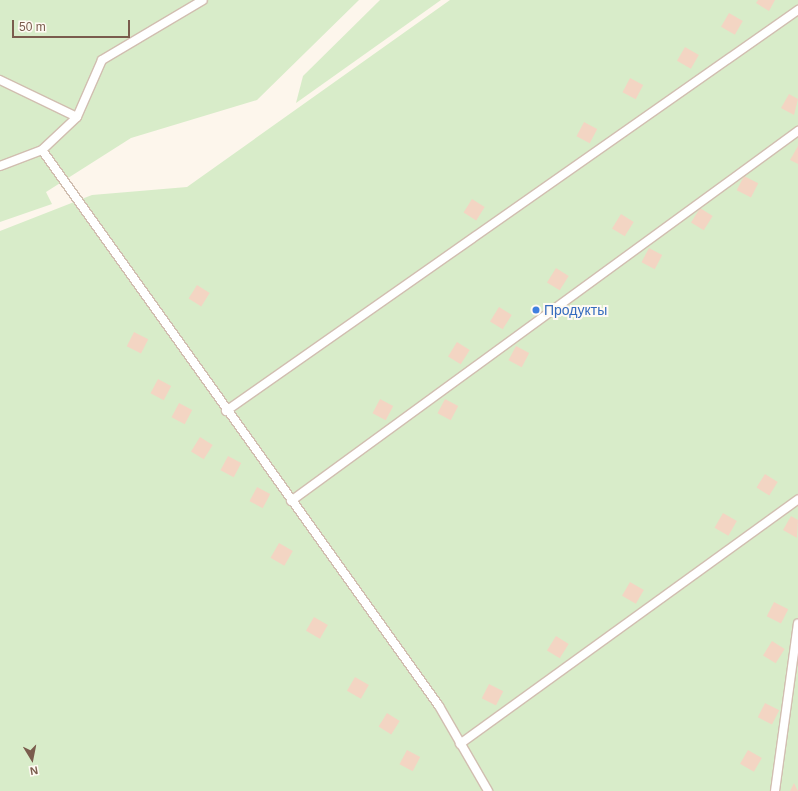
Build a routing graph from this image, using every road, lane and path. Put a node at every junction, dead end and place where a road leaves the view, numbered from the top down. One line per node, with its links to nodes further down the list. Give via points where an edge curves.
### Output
1 (203, 0): 4 (lane, via 102,60)
2 (798, 10): 8 (lane)
3 (0, 80): 4 (lane)
4 (77, 117): 6 (lane)
5 (798, 131): 10 (lane)
6 (42, 150): 7 (lane); 8 (lane)
7 (0, 166)
8 (226, 411): 10 (lane)
9 (798, 499): 12 (lane)
10 (290, 501): 12 (lane, via 439,706)
11 (798, 624): 14 (lane)
12 (460, 744): 13 (lane)
13 (488, 791)
14 (775, 791)

